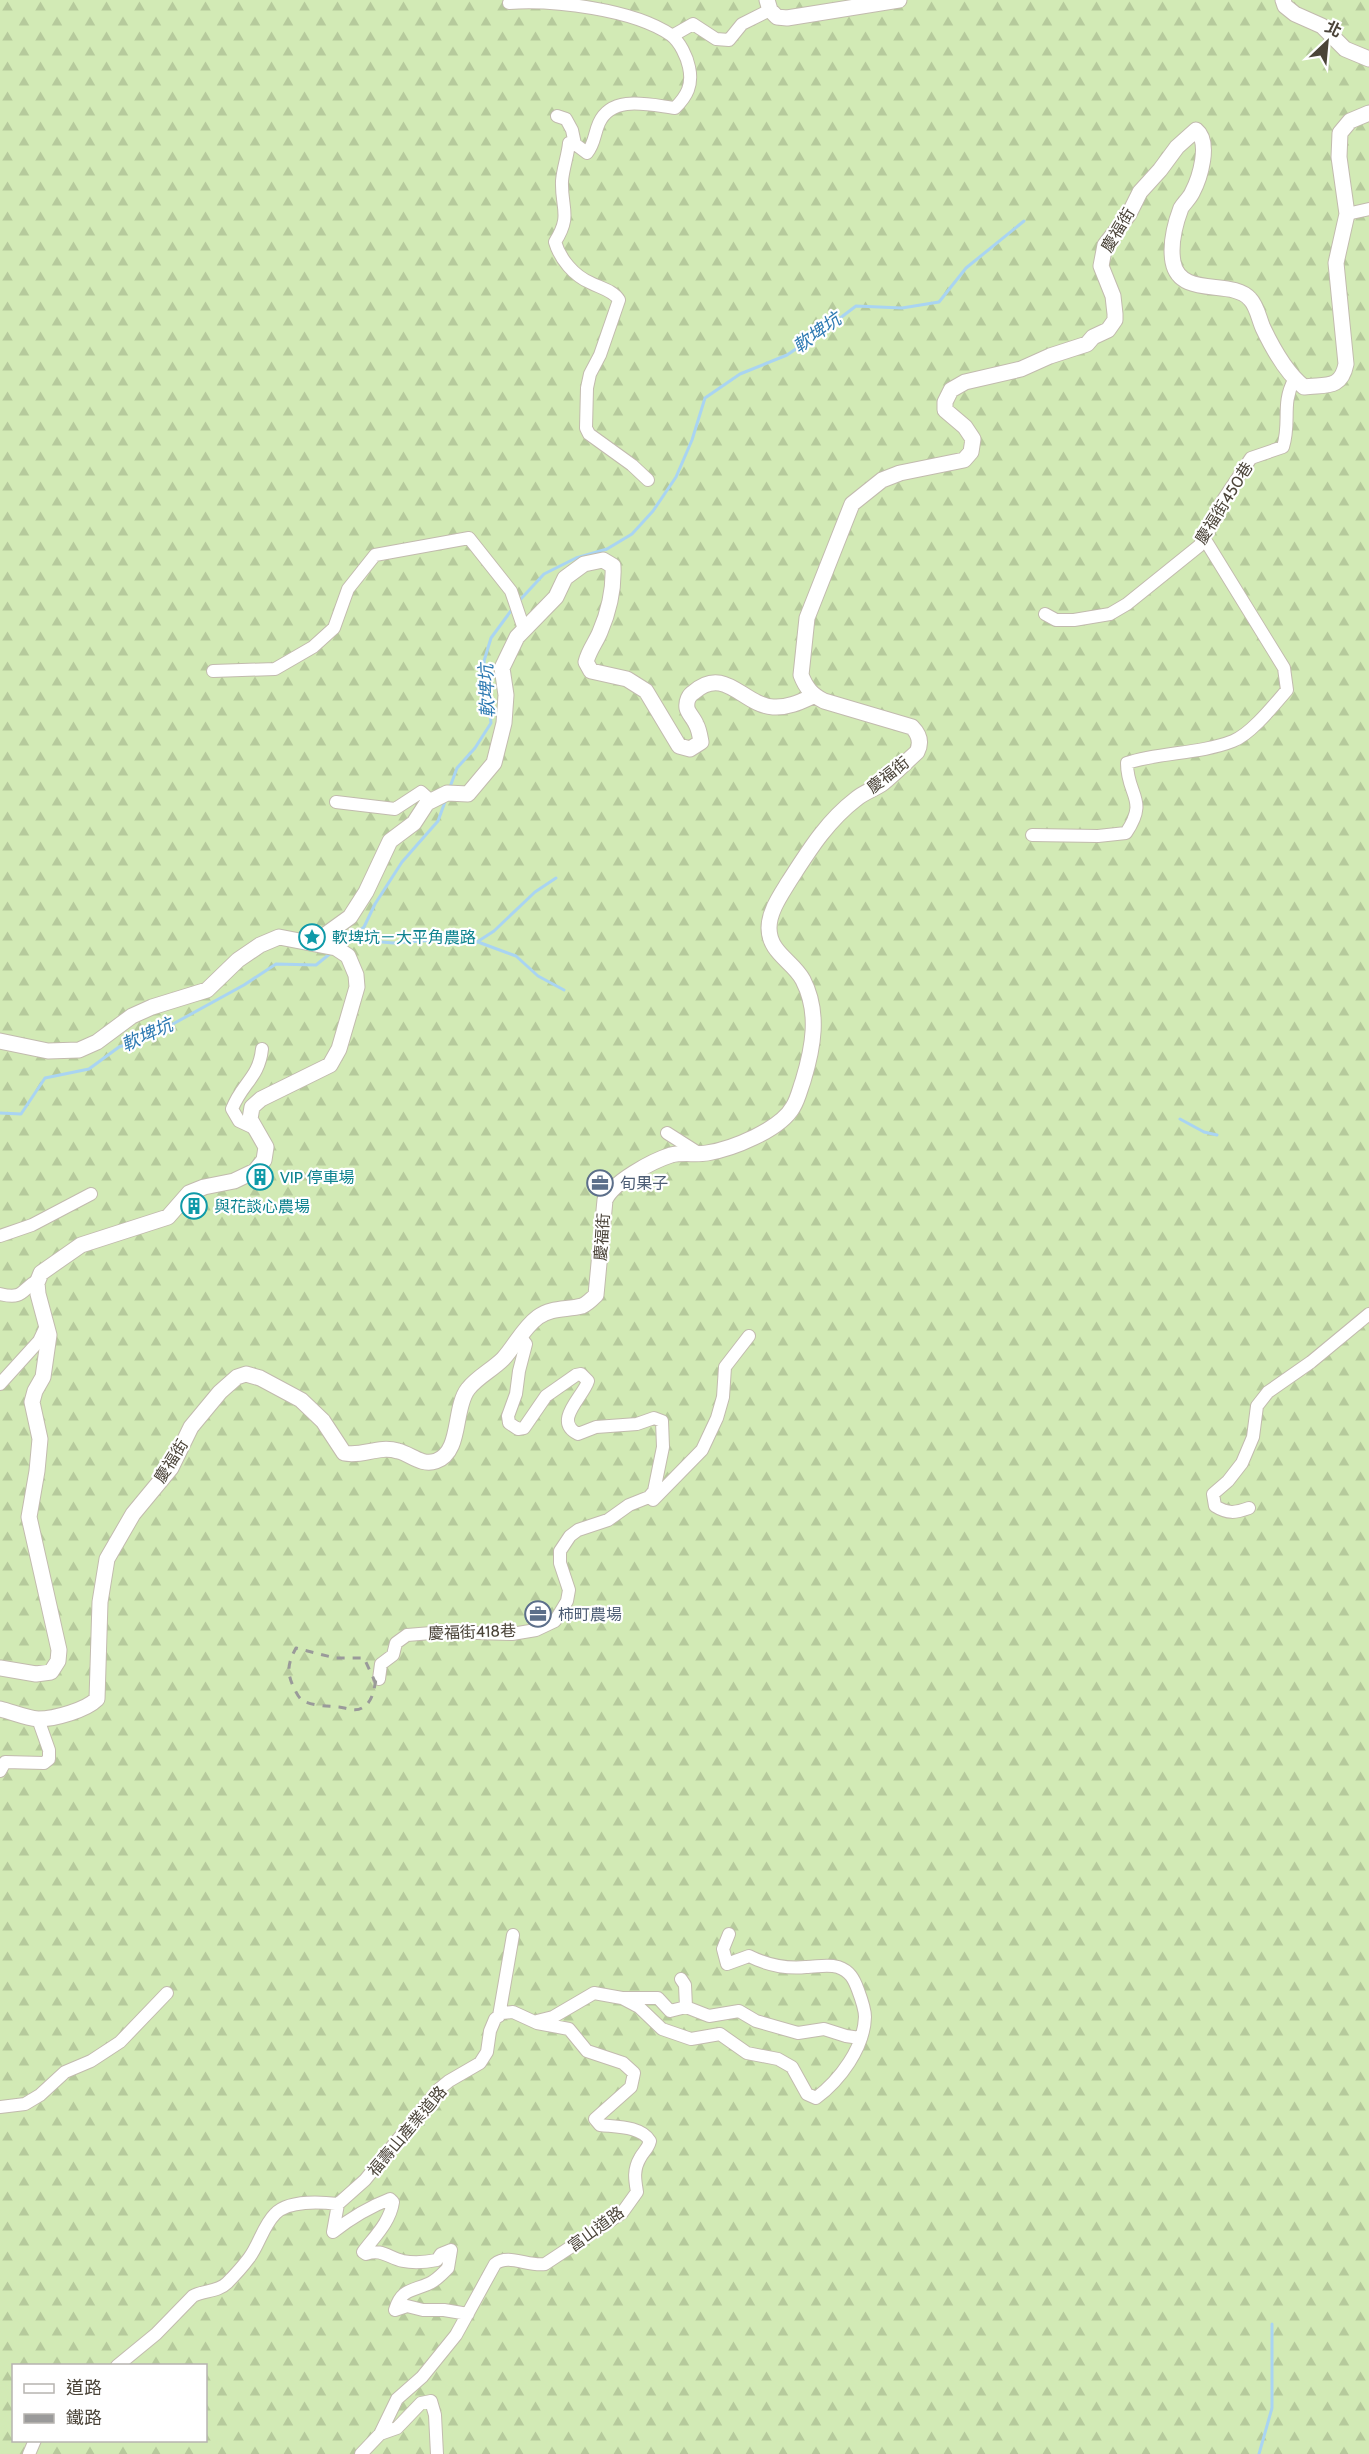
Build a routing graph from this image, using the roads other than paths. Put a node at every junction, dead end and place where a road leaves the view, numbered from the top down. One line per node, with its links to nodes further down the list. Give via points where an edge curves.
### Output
1 (900, 0): 4 (street, via 787,18 777,17)
2 (1283, 0): 6 (street, via 1295,14 1322,26 1345,49)
3 (509, 3): 5 (street, via 539,0 588,5 637,19)
4 (768, 5): 5 (street, via 742,24 729,40 716,39 693,24)
5 (672, 36): 9 (street, via 688,61 692,78 686,97 675,108 630,103 609,109 587,153)
6 (1369, 59)
7 (1369, 113): 11 (street, via 1350,121 1340,133 1338,157)
8 (557, 116): 9 (street, via 566,119)
9 (575, 144): 13 (street, via 569,142 562,180 564,226 555,242 574,273 619,300 590,374 586,428)
10 (1369, 209): 11 (street)
11 (1347, 214): 12 (street, via 1336,263 1344,375 1329,386 1304,387)
12 (1294, 380): 14 (street, 慶福街450巷, via 1287,393 1283,447 1251,458 1221,503); 18 (street, 慶福街, via 1264,330 1251,299 1242,293 1182,279 1176,272 1172,260 1174,233 1182,206 1193,190 1205,148 1196,130 1140,192 1105,246 1101,266 1115,314 1108,330 1087,344 1021,369 965,382 951,390 945,410 973,439 971,452 955,464 882,480 852,504 807,618 801,675)
13 (648, 480)
14 (1204, 538): 15 (street, 慶福街450巷, via 1171,570 1110,614 1056,620); 21 (street, via 1284,668 1287,690 1266,715 1234,741 1127,763 1127,778 1138,801 1134,821 1126,833)
15 (1045, 614)
16 (521, 623): 17 (street, via 510,591 469,538 375,555 348,589 334,628 313,646 275,669); 18 (street, via 556,597 565,578 584,564 603,560 613,566 614,586 586,662 591,671 627,679 646,691 680,746 690,749 701,742 687,707 689,696 700,686 713,681 772,708); 20 (street, via 502,668 506,695 504,723 494,763 468,794 447,794)
17 (213, 671)
18 (813, 696): 27 (street, 慶福街, via 903,722 919,734 920,746 882,784 857,798 816,839 775,904 769,927 771,942 802,979 814,1024 812,1052 793,1108 760,1134)
19 (336, 802): 20 (street, via 395,808 421,792)
20 (429, 802): 22 (street, via 414,824 390,841 350,917)
21 (1032, 835)
22 (314, 943): 23 (street, via 279,938 260,945 207,990 132,1016 79,1050 48,1051); 25 (street, via 348,956 356,975 357,987 339,1049 330,1065 252,1107 250,1119)
23 (0, 1041)
24 (262, 1049): 25 (street, via 260,1065 238,1092 232,1109 239,1121)
25 (256, 1129): 30 (street, via 266,1147 264,1160 255,1171 189,1193 168,1217 81,1245 41,1273)
26 (666, 1133): 27 (street)
27 (700, 1154): 34 (street, 慶福街, via 674,1154 619,1183 605,1200 596,1295 584,1305 554,1309 538,1317)
28 (91, 1194): 29 (street, via 32,1225)
29 (0, 1236)
30 (39, 1280): 31 (street, via 23,1294); 33 (street, via 38,1294)
31 (0, 1294)
32 (1369, 1314): 38 (street, via 1268,1392 1257,1406 1253,1437 1242,1463 1213,1494 1215,1506 1222,1510 1234,1513)
33 (47, 1324): 36 (street, via 39,1341); 39 (street, via 48,1353 32,1402 40,1439 28,1517 59,1650 58,1661 51,1672 36,1674)
34 (520, 1336): 37 (street, 慶福街418巷, via 526,1344 508,1416 514,1428 524,1428 546,1396 581,1374 588,1381 570,1407 569,1426 573,1432 637,1424 654,1418 662,1421 663,1447 654,1491); 42 (street, 慶福街, via 502,1359 468,1388 460,1403 455,1436 446,1455 436,1461 421,1462 398,1451 378,1448 356,1456 344,1453 323,1421 301,1400 260,1378 246,1374 237,1377 191,1427 171,1468 133,1514 107,1559 100,1602 97,1699 89,1707)
35 (749, 1336): 37 (street, via 725,1367 723,1397 702,1450 650,1503)
36 (0, 1384)
37 (641, 1501): 40 (street, 慶福街418巷, via 570,1536 560,1551 569,1590 555,1621 537,1630 512,1634 407,1635 381,1664)
38 (1249, 1508)
39 (0, 1668)
40 (379, 1679)
41 (0, 1709): 42 (street, 慶福街)
42 (38, 1719): 43 (street, via 49,1759 5,1762)
43 (0, 1771)
44 (729, 1934): 52 (street, via 723,1949 727,1964 749,1956 768,1965 829,1965 846,1971 856,1984 865,2016)
45 (513, 1935): 50 (street, 福壽山產業道路)
46 (681, 1979): 49 (street, via 686,1985)
47 (167, 1993): 53 (street, via 120,2042 65,2072 25,2104)
48 (622, 1998): 49 (street, via 658,1998 670,2011); 51 (street, via 594,1993 553,2017); 52 (street, via 639,2007 663,2029 691,2039 720,2034 747,2053 778,2059 792,2067 807,2094 816,2098 828,2090 851,2060)
49 (686, 2007): 52 (street, via 709,2016 739,2011 756,2021 798,2033 824,2029)
50 (499, 2016): 51 (street, via 513,2012); 54 (street, 福壽山產業道路, via 480,2063 438,2090 365,2180)
51 (536, 2021): 55 (street, 富山道路, via 569,2029 587,2051 623,2063 634,2073 631,2088 596,2120 600,2125 632,2129 650,2141 634,2174 637,2192 622,2213 545,2264 500,2259)
52 (860, 2038)
53 (0, 2107)
54 (338, 2204): 55 (street, via 333,2232 353,2216 390,2199 393,2202 382,2228 363,2252 366,2254 373,2251 403,2261 428,2262 451,2250 448,2268 428,2284 407,2291 397,2301 395,2310 406,2306); 56 (street, via 314,2201 276,2213 248,2259 227,2283 193,2296)
55 (468, 2314): 57 (street, 富山道路, via 422,2378 397,2399)
56 (119, 2364)
57 (380, 2434): 58 (street, 富山道路); 59 (street, via 397,2428 422,2403 431,2401)
58 (361, 2454)
59 (437, 2454)

